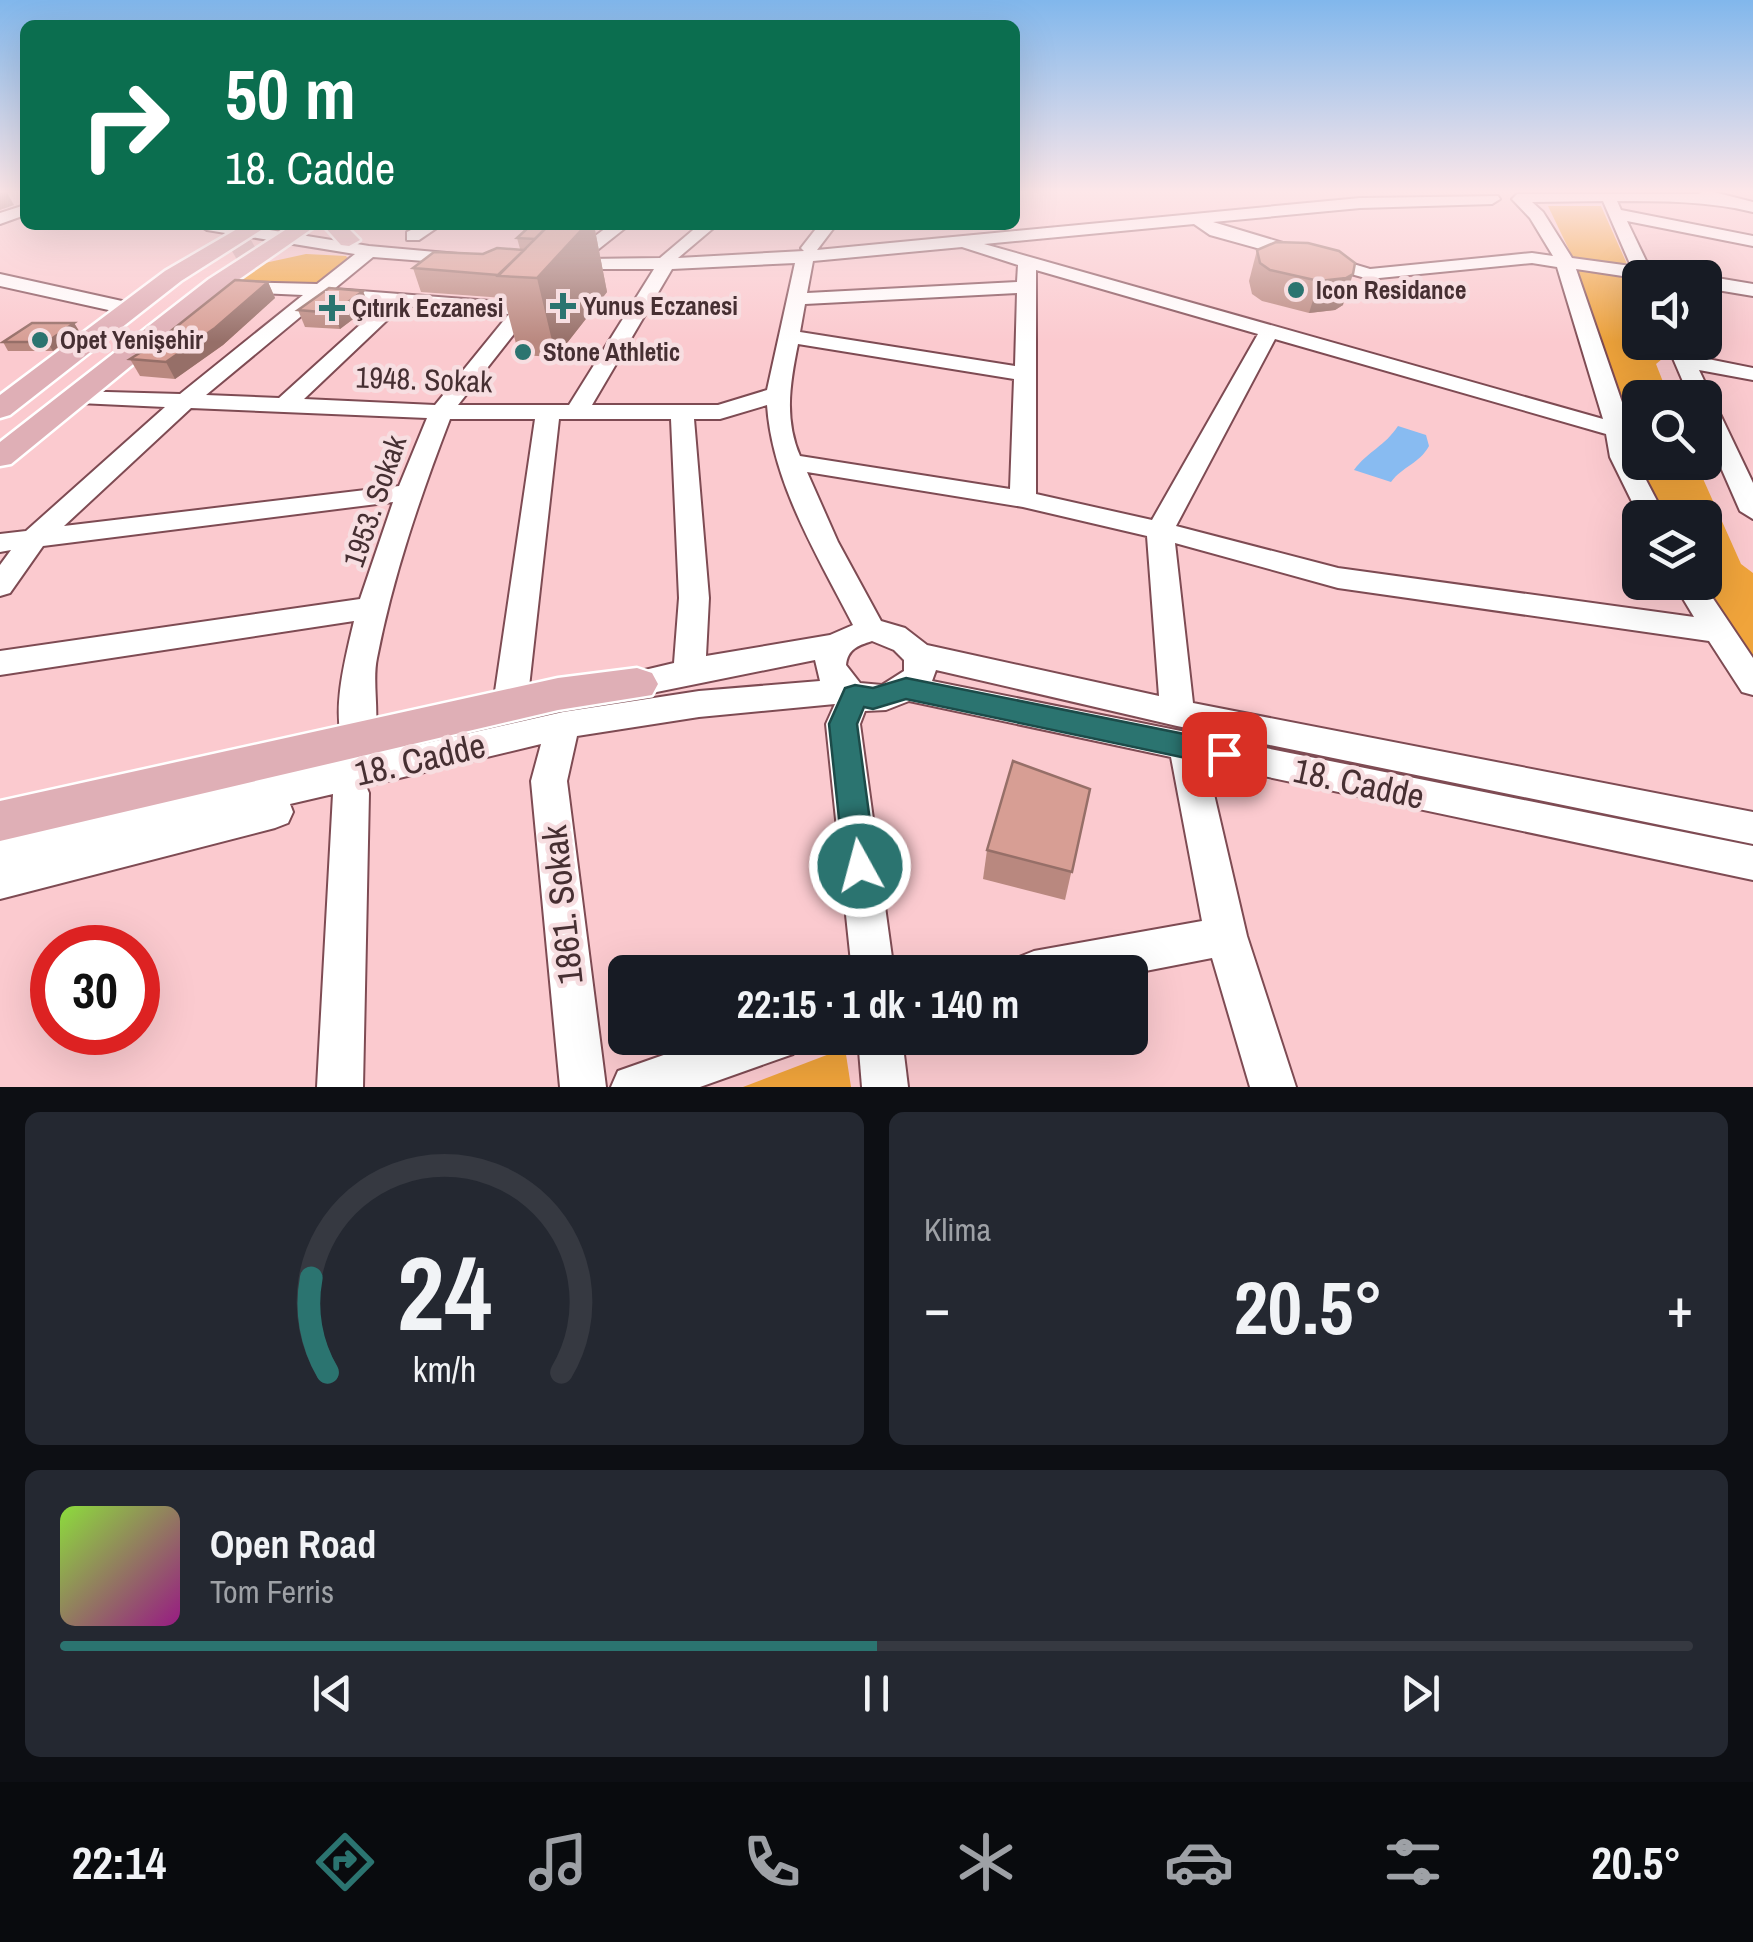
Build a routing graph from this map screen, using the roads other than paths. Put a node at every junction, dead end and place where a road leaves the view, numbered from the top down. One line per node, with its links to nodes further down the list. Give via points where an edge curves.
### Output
1 (209, 241): 19 (main road)
2 (305, 241): 13 (street)
3 (327, 241): 13 (street, via 287,252)
4 (348, 241): 14 (street)
5 (367, 241): 14 (street, via 487,257)
6 (591, 241): 16 (street, 1953. Sokak)
7 (691, 241): 18 (street)
8 (817, 241): 15 (street)
9 (895, 241): 15 (street)
10 (949, 241): 21 (street)
11 (1250, 241): 17 (street, via 1368,274)
12 (1552, 241): 17 (street)
13 (255, 246): 19 (main road); 25 (street); 36 (main road); 45 (main road); 48 (main road)
14 (369, 251): 25 (street)
15 (808, 253): 18 (street); 27 (street)
16 (555, 260): 18 (street); 29 (street, 1953. Sokak)
17 (1564, 260): 20 (street); 46 (street)
18 (667, 261): 41 (street)
19 (188, 266): 28 (main road)
20 (1622, 271)
21 (1026, 275): 27 (street); 30 (street); 33 (street)
22 (1722, 285): 24 (street)
23 (6, 286): 28 (street)
24 (1753, 290)
25 (317, 292): 26 (street); 37 (street)
26 (399, 299): 29 (street); 38 (street)
27 (800, 299): 31 (street)
28 (131, 309): 39 (main road)
29 (523, 309): 42 (street, 1953. Sokak)
30 (1268, 332): 46 (street); 56 (street)
31 (790, 337): 33 (street); 35 (street)
32 (1707, 360): 34 (street)
33 (1024, 374): 53 (street)
34 (1753, 374)
35 (776, 394): 44 (street, 1948. Sokak); 49 (street)
36 (79, 396): 37 (street, 1948. Sokak); 50 (main road)
37 (186, 400): 38 (street, 1948. Sokak); 57 (street)
38 (286, 404): 42 (street, 1948. Sokak)
39 (0, 409)
40 (548, 411): 41 (street, 1948. Sokak); 42 (street, 1948. Sokak); 72 (street)
41 (577, 411): 43 (street, 1948. Sokak)
42 (440, 412): 52 (street, 1953. Sokak)
43 (682, 412): 44 (street, 1948. Sokak); 67 (street, via 694,598)
44 (720, 412): 49 (street, via 755,420)
45 (0, 422)
46 (1617, 430): 54 (street)
47 (1722, 434): 51 (street)
48 (0, 439)
49 (786, 450): 53 (street); 62 (street)
50 (0, 457)
51 (1743, 468): 55 (street)
52 (409, 492): 57 (street); 61 (street, 1953. Sokak)
53 (1023, 499): 56 (street)
54 (1644, 500)
55 (1753, 512)
56 (1160, 530): 63 (street, via 1338,578); 74 (street)
57 (34, 539): 58 (street); 59 (street)
58 (0, 543)
59 (0, 586)
60 (1699, 600): 63 (street)
61 (372, 608): 66 (street); 75 (street, 1953. Sokak, via 357,676)
62 (871, 630): 64 (street, 18. Cadde); 65 (street, 18. Cadde, via 891,632)
63 (1718, 631): 68 (street)
64 (836, 645): 67 (street, 18. Cadde); 71 (street, via 830,675)
65 (918, 654): 70 (street, via 920,666); 74 (street, 18. Cadde)
66 (0, 663)
67 (689, 670): 69 (street, 18. Cadde)
68 (1753, 683)
69 (637, 684): 72 (main road); 79 (street, 18. Cadde)
70 (906, 688): 71 (street, 18. Cadde, via 873,698); 74 (street, 18. Cadde)
71 (850, 693): 73 (street, 18. Cadde, via 699,704); 84 (street, via 843,724)
72 (510, 706): 75 (main road)
73 (557, 727): 76 (street, via 532,742); 80 (street, 18. Cadde); 89 (street, 1861. Sokak, via 549,780)
74 (1181, 730): 78 (street, 18. Cadde); 81 (street, 18. Cadde); 83 (street)
75 (358, 740): 77 (main road)
76 (352, 792): 82 (street); 88 (street)
77 (0, 820)
78 (1753, 828)
79 (0, 838)
80 (0, 856)
81 (1753, 863)
82 (0, 881)
83 (1226, 936): 85 (street); 92 (street)
84 (871, 955)
85 (1125, 955)
86 (727, 1055): 90 (street)
87 (882, 1055): 91 (street)
88 (340, 1087)
89 (582, 1087)
90 (634, 1087)
91 (885, 1087)
92 (1273, 1087)

